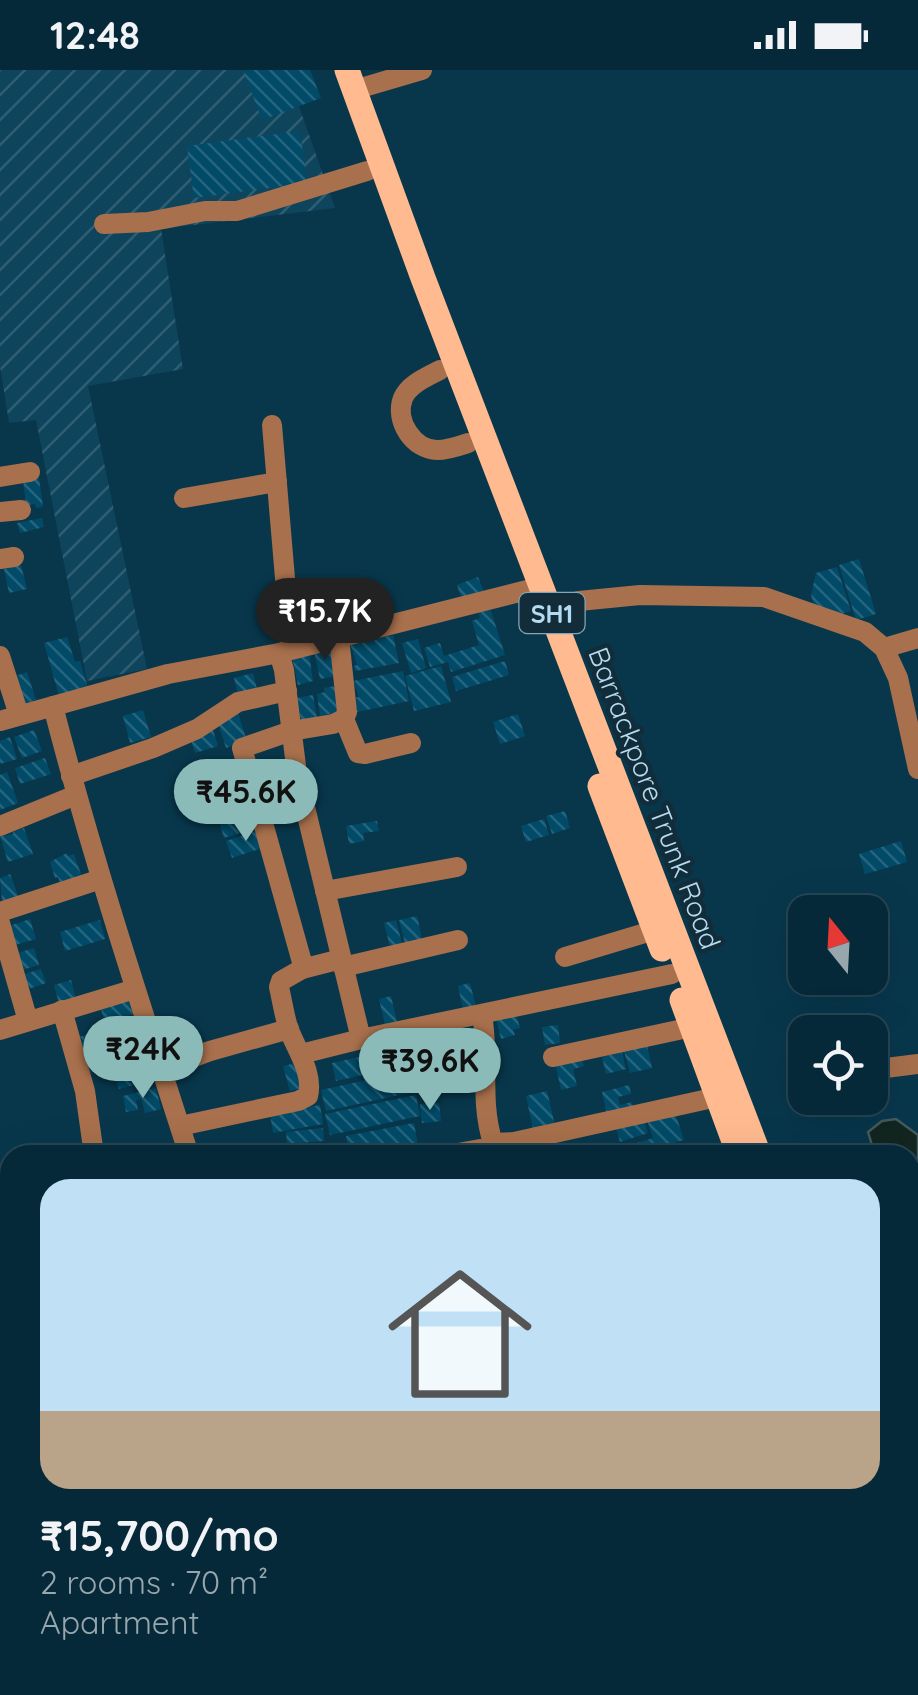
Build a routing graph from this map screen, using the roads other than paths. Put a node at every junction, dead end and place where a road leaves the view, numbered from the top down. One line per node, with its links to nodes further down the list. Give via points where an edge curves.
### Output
1 (330, 70): 4 (main road, Barrackpore Trunk Road / SH1)
2 (422, 70): 3 (street)
3 (350, 80): 13 (main road, Barrackpore Trunk Road / SH1)
4 (367, 171): 5 (street, via 237,211); 6 (main road, Barrackpore Trunk Road / SH1)
5 (104, 224)
6 (440, 370): 8 (main road, Barrackpore Trunk Road / SH1); 8 (street, via 403,396 404,426 424,448)
7 (272, 425): 11 (street)
8 (468, 443): 13 (main road, Barrackpore Trunk Road / SH1)
9 (30, 472): 10 (street)
10 (0, 477)
11 (277, 482): 12 (street); 17 (street)
12 (184, 498)
13 (539, 594): 14 (street); 15 (street, via 579,601 764,597); 33 (main road, Barrackpore Trunk Road / SH1); 59 (main road, Barrackpore Trunk Road / SH1)
14 (339, 637): 17 (street); 22 (street)
15 (878, 637): 16 (street); 25 (street, via 898,678)
16 (918, 638)
17 (285, 652): 19 (street); 20 (street, via 168,674)
18 (0, 656): 21 (street)
19 (287, 691): 23 (street); 26 (street, via 238,702 197,729)
20 (53, 706): 21 (street); 26 (street)
21 (10, 718)
22 (344, 719): 23 (street); 24 (street, via 358,753)
23 (292, 731): 30 (street); 37 (street, via 242,748)
24 (411, 742)
25 (918, 769)
26 (73, 786): 27 (street); 29 (street)
27 (0, 826)
28 (457, 867): 30 (street)
29 (101, 878): 31 (street); 39 (street)
30 (325, 891): 36 (street)
31 (0, 912)
32 (0, 923): 42 (street)
33 (655, 930): 35 (street); 38 (main road, Barrackpore Trunk Road / SH1)
34 (458, 940): 36 (street)
35 (565, 957)
36 (342, 963): 37 (street); 46 (street)
37 (302, 969): 44 (street, via 279,987)
38 (672, 974): 41 (street); 43 (main road, Barrackpore Trunk Road / SH1)
39 (135, 990): 40 (street); 50 (street)
40 (62, 1010): 42 (street); 54 (street)
41 (482, 1015): 46 (street); 56 (street)
42 (28, 1021): 45 (street)
43 (692, 1028): 48 (street); 52 (main road, Barrackpore Trunk Road / SH1)
44 (289, 1029): 47 (street); 50 (street)
45 (0, 1030)
46 (360, 1039): 47 (street)
47 (302, 1054): 53 (street, via 308,1096)
48 (554, 1057)
49 (918, 1064): 51 (street)
50 (161, 1068): 53 (street)
51 (888, 1068)
52 (717, 1096): 57 (street); 58 (main road, Barrackpore Trunk Road / SH1)
53 (180, 1126): 55 (street)
54 (93, 1145)
55 (187, 1145)
56 (484, 1145)
57 (501, 1145)
58 (735, 1145)
59 (754, 1145)

